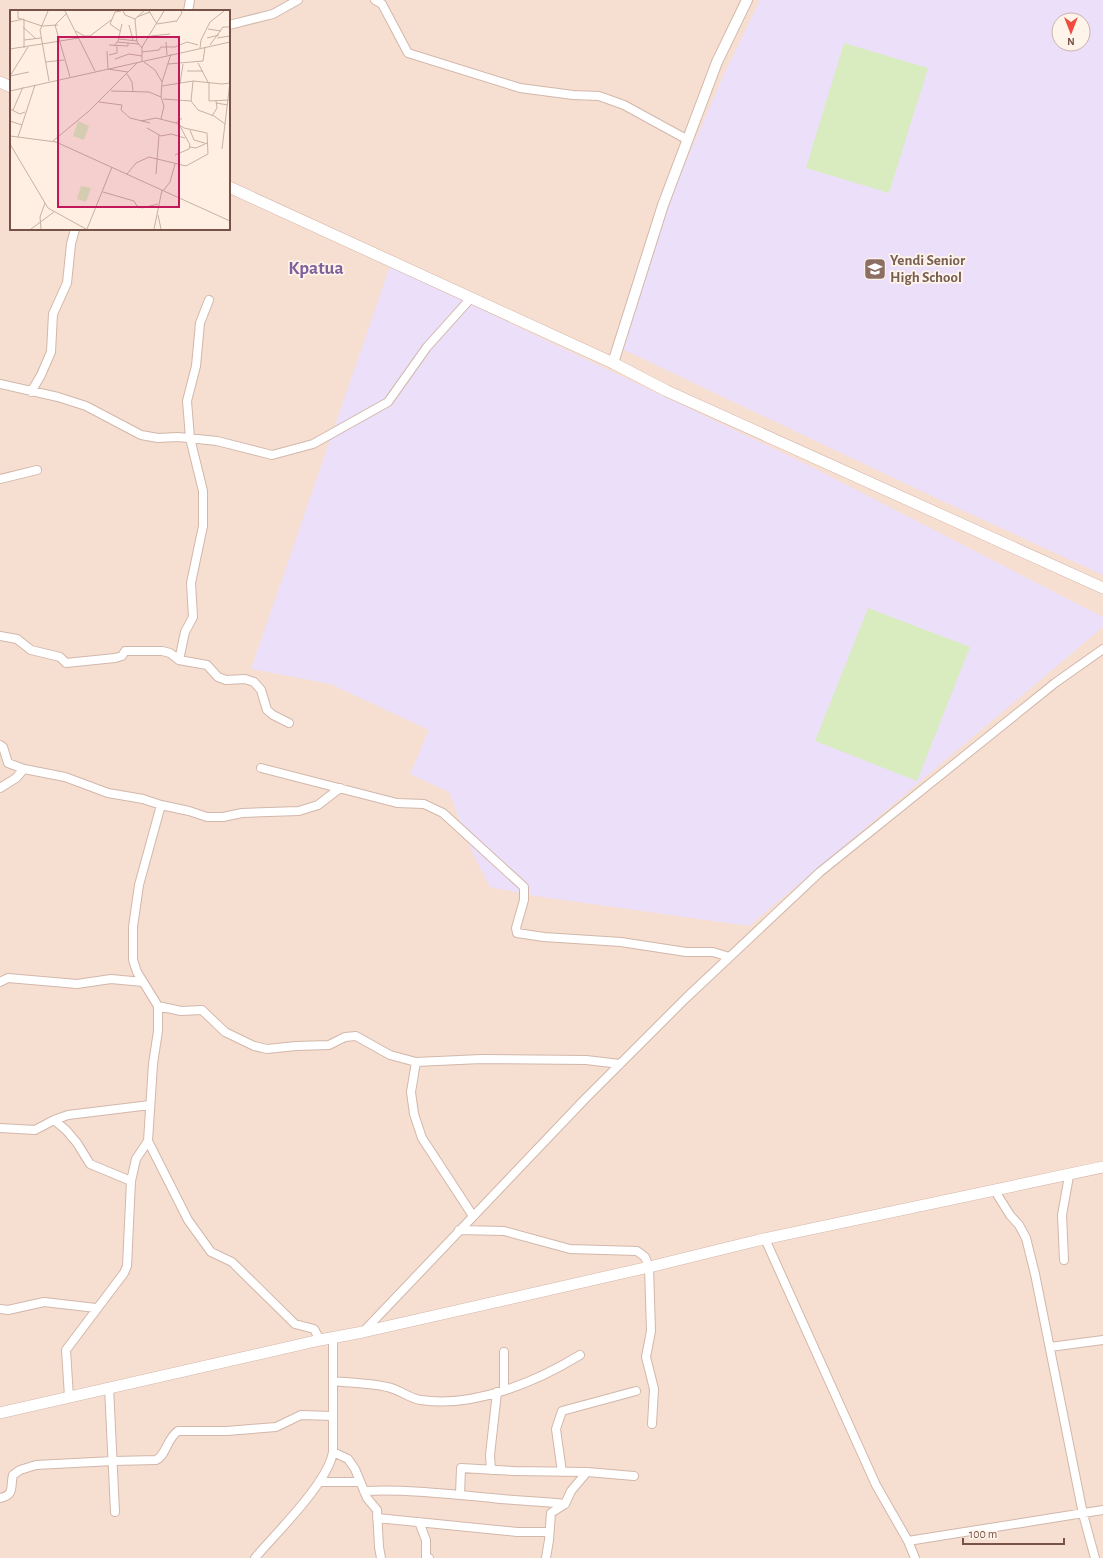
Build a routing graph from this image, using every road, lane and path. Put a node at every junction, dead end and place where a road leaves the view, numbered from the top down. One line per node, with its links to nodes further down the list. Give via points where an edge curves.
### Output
1 (190, 0): 5 (street)
2 (298, 0): 6 (street, via 272,14)
3 (375, 0): 9 (street, via 382,4 408,53 520,88 599,96 624,105)
4 (747, 0): 9 (street, via 717,62)
5 (188, 10)
6 (230, 25)
7 (0, 82): 8 (main road)
8 (10, 87)
9 (688, 140): 14 (street, via 663,205)
10 (230, 187): 12 (main road)
11 (75, 230): 16 (street, via 67,283 53,314 51,352 42,375)
12 (472, 298): 14 (main road); 17 (street, via 427,347 388,402 313,444 272,455 218,441)
13 (209, 300): 17 (street, via 200,323 196,366 187,401)
14 (613, 363): 20 (main road, via 667,391)
15 (0, 384): 16 (street)
16 (31, 392): 17 (street, via 86,406 141,435)
17 (190, 438): 23 (street, via 202,491 203,526 192,583 193,617 185,632)
18 (36, 470): 19 (street)
19 (0, 480)
20 (1103, 588)
21 (0, 636): 23 (street, via 17,639 31,650 60,657 66,663 115,658 133,650 162,651)
22 (1103, 649): 31 (street, via 1055,684 820,872)
23 (179, 660): 24 (street, via 207,665 218,677 226,680 245,679 254,682 261,690 267,710)
24 (289, 723)
25 (0, 746): 27 (street, via 3,747 8,763)
26 (261, 768): 29 (street)
27 (24, 769): 28 (street, via 16,778); 30 (street, via 65,777 108,793)
28 (0, 788)
29 (340, 788): 30 (street, via 318,805 299,811 207,817); 31 (street, via 397,803 424,804 443,813 524,887 517,933 621,942 686,952 713,952)
30 (161, 805): 33 (street, via 136,901 133,960)
31 (729, 957): 36 (street)
32 (0, 982): 33 (street, via 8,978 77,984 111,979)
33 (143, 982): 34 (street)
34 (158, 1006): 35 (street, via 181,1011 202,1010 225,1032 254,1046 267,1049 329,1045 345,1037 356,1036 390,1055); 37 (street, via 158,1031)
35 (416, 1062): 36 (street, via 481,1059 586,1060); 45 (street, via 411,1092 414,1114 422,1138)
36 (620, 1064): 45 (street)
37 (150, 1105): 38 (street, via 90,1111); 40 (street)
38 (54, 1120): 39 (street, via 35,1130); 43 (street, via 77,1143 90,1164)
39 (0, 1128)
40 (148, 1140): 43 (street, via 136,1159); 54 (street, via 188,1220 212,1252 232,1262 295,1324 314,1329)
41 (1103, 1167): 42 (main road)
42 (1068, 1176): 44 (main road); 48 (street, via 1062,1215)
43 (131, 1181): 50 (street, via 127,1266)
44 (996, 1191): 47 (main road); 56 (street, via 1026,1238)
45 (473, 1216): 46 (street)
46 (459, 1230): 49 (street, via 504,1231 570,1248 637,1251 645,1257); 52 (street)
47 (765, 1239): 49 (main road); 85 (street, via 876,1485)
48 (1064, 1260)
49 (649, 1267): 52 (main road); 66 (street, via 651,1331 646,1357 654,1389)
50 (96, 1308): 51 (street, via 44,1302 8,1310); 63 (street, via 66,1350)
51 (0, 1309)
52 (363, 1332): 53 (main road)
53 (333, 1337): 54 (main road); 59 (street)
54 (320, 1340): 60 (main road)
55 (1103, 1340): 56 (street)
56 (1050, 1347): 81 (street)
57 (504, 1352): 61 (street)
58 (580, 1355): 61 (street, via 528,1382)
59 (332, 1381): 61 (street, via 388,1387 420,1400 451,1402); 65 (street)
60 (109, 1387): 63 (main road); 68 (street)
61 (500, 1391): 69 (street, via 490,1455)
62 (636, 1392): 70 (street, via 562,1411 556,1429)
63 (70, 1397): 64 (main road)
64 (0, 1413)
65 (333, 1416): 67 (street); 68 (street, via 301,1415 276,1427 178,1431 168,1441 158,1460)
66 (652, 1424)
67 (333, 1452): 73 (street, via 331,1462); 74 (street, via 348,1459 355,1469)
68 (113, 1461): 77 (street, via 36,1466 20,1470 13,1475 10,1493); 80 (street)
69 (491, 1470): 70 (street); 76 (street, via 461,1468)
70 (562, 1472): 71 (street)
71 (586, 1472): 72 (street); 78 (street, via 571,1491)
72 (634, 1476)
73 (319, 1482): 74 (street); 86 (street)
74 (359, 1482): 75 (street)
75 (364, 1491): 76 (street); 82 (street, via 377,1510)
76 (460, 1494): 78 (street)
77 (0, 1498)
78 (565, 1504): 84 (street, via 551,1513)
79 (1103, 1510): 81 (street)
80 (115, 1512)
81 (1083, 1514): 85 (street); 91 (street)
82 (377, 1518): 83 (street); 87 (street)
83 (418, 1522): 84 (street, via 517,1532); 88 (street, via 426,1540 426,1556)
84 (549, 1532): 89 (street)
85 (908, 1541): 90 (street)
86 (255, 1558)
87 (381, 1558)
88 (429, 1558)
89 (546, 1558)
90 (915, 1558)
91 (1095, 1558)

